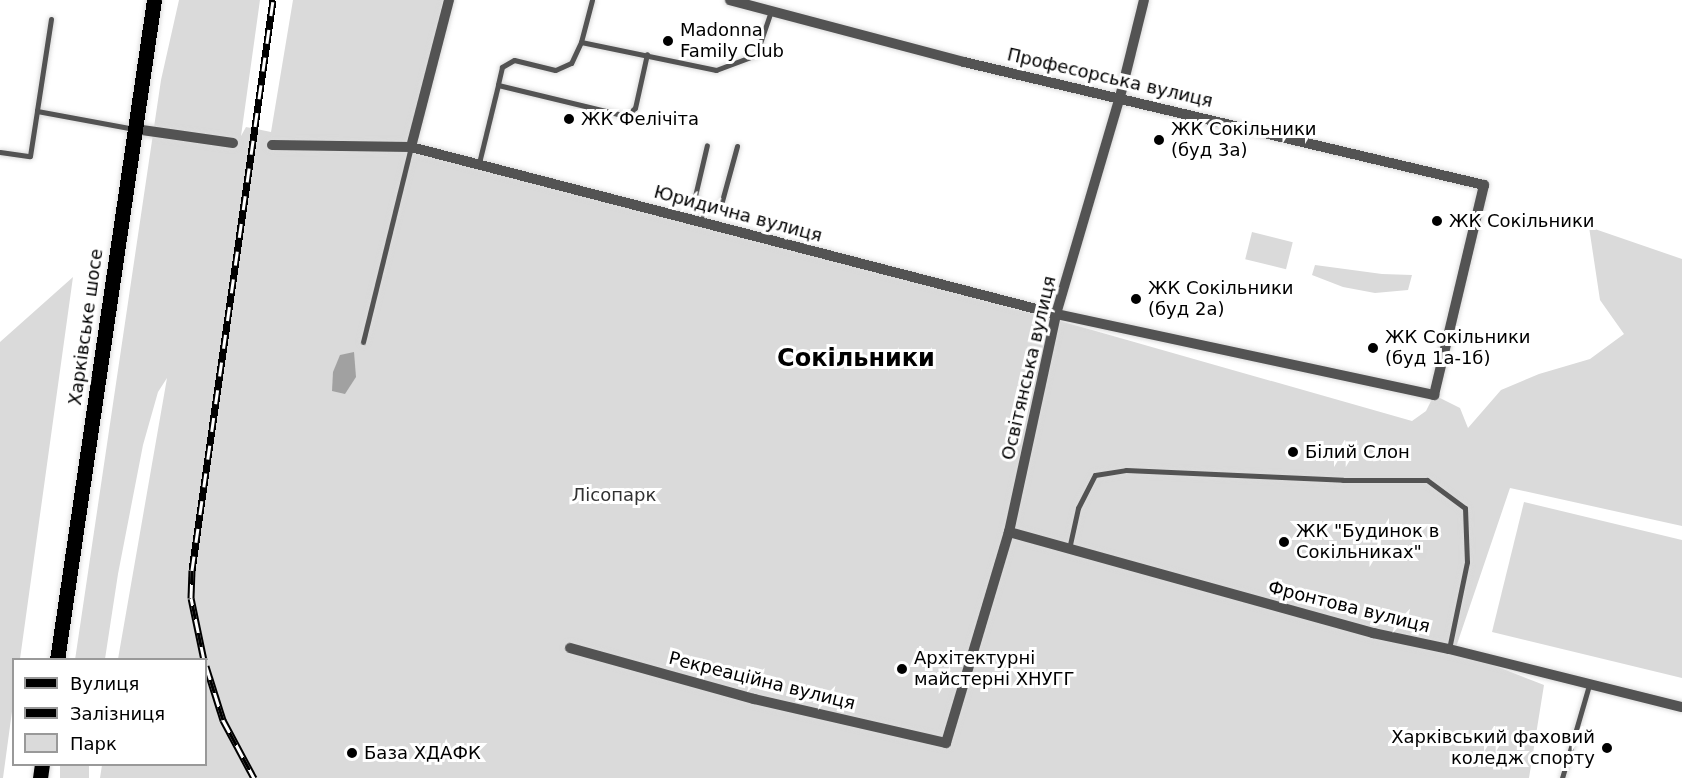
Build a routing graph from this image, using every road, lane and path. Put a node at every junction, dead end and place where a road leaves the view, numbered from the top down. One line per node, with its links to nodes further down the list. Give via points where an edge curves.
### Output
1 (154, 0): 13 (main road, Харківське шосе)
2 (449, 0): 18 (street)
3 (592, 0): 8 (lane)
4 (730, 0): 6 (street, Професорська вулиця)
5 (1144, 0): 11 (street, Освітянська вулиця)
6 (771, 11): 9 (lane, via 756,55 716,70); 11 (street, Професорська вулиця, via 964,62)
7 (51, 19): 12 (lane)
8 (581, 42): 9 (lane); 10 (lane, via 571,63 555,70 514,60 502,67)
9 (647, 54): 10 (lane, via 635,108 626,116)
10 (498, 85): 20 (lane)
11 (1120, 97): 21 (street, Професорська вулиця); 24 (street, Освітянська вулиця)
12 (38, 111): 13 (lane); 19 (lane, via 30,156)
13 (135, 129): 14 (street); 30 (main road, Харківське шосе)
14 (232, 143)
15 (272, 145): 18 (street, Юридична вулиця)
16 (708, 146): 22 (lane, via 695,196 698,203)
17 (737, 146): 22 (lane, via 722,201 715,207)
18 (411, 147): 20 (street, Юридична вулиця); 25 (lane)
19 (0, 152)
20 (479, 164): 23 (street, Юридична вулиця)
21 (1484, 185): 24 (street, Юридична вулиця, via 1434,395)
22 (706, 205): 23 (lane)
23 (702, 221): 24 (street, Юридична вулиця)
24 (1056, 314): 26 (street, Освітянська вулиця)
25 (363, 342)
26 (1009, 532): 27 (street, Фронтова вулиця); 33 (street, Освітянська вулиця)
27 (1069, 549): 29 (street, Фронтова вулиця, via 1373,633); 29 (lane, via 1078,508 1095,475 1126,470 1427,480 1465,508 1467,561)
28 (570, 648): 33 (street, Рекреаційна вулиця, via 754,699)
29 (1449, 649): 31 (street, Фронтова вулиця)
30 (57, 658)
31 (1589, 685): 32 (street, Фронтова вулиця); 34 (lane)
32 (1682, 708)
33 (946, 743)
34 (1562, 778)

